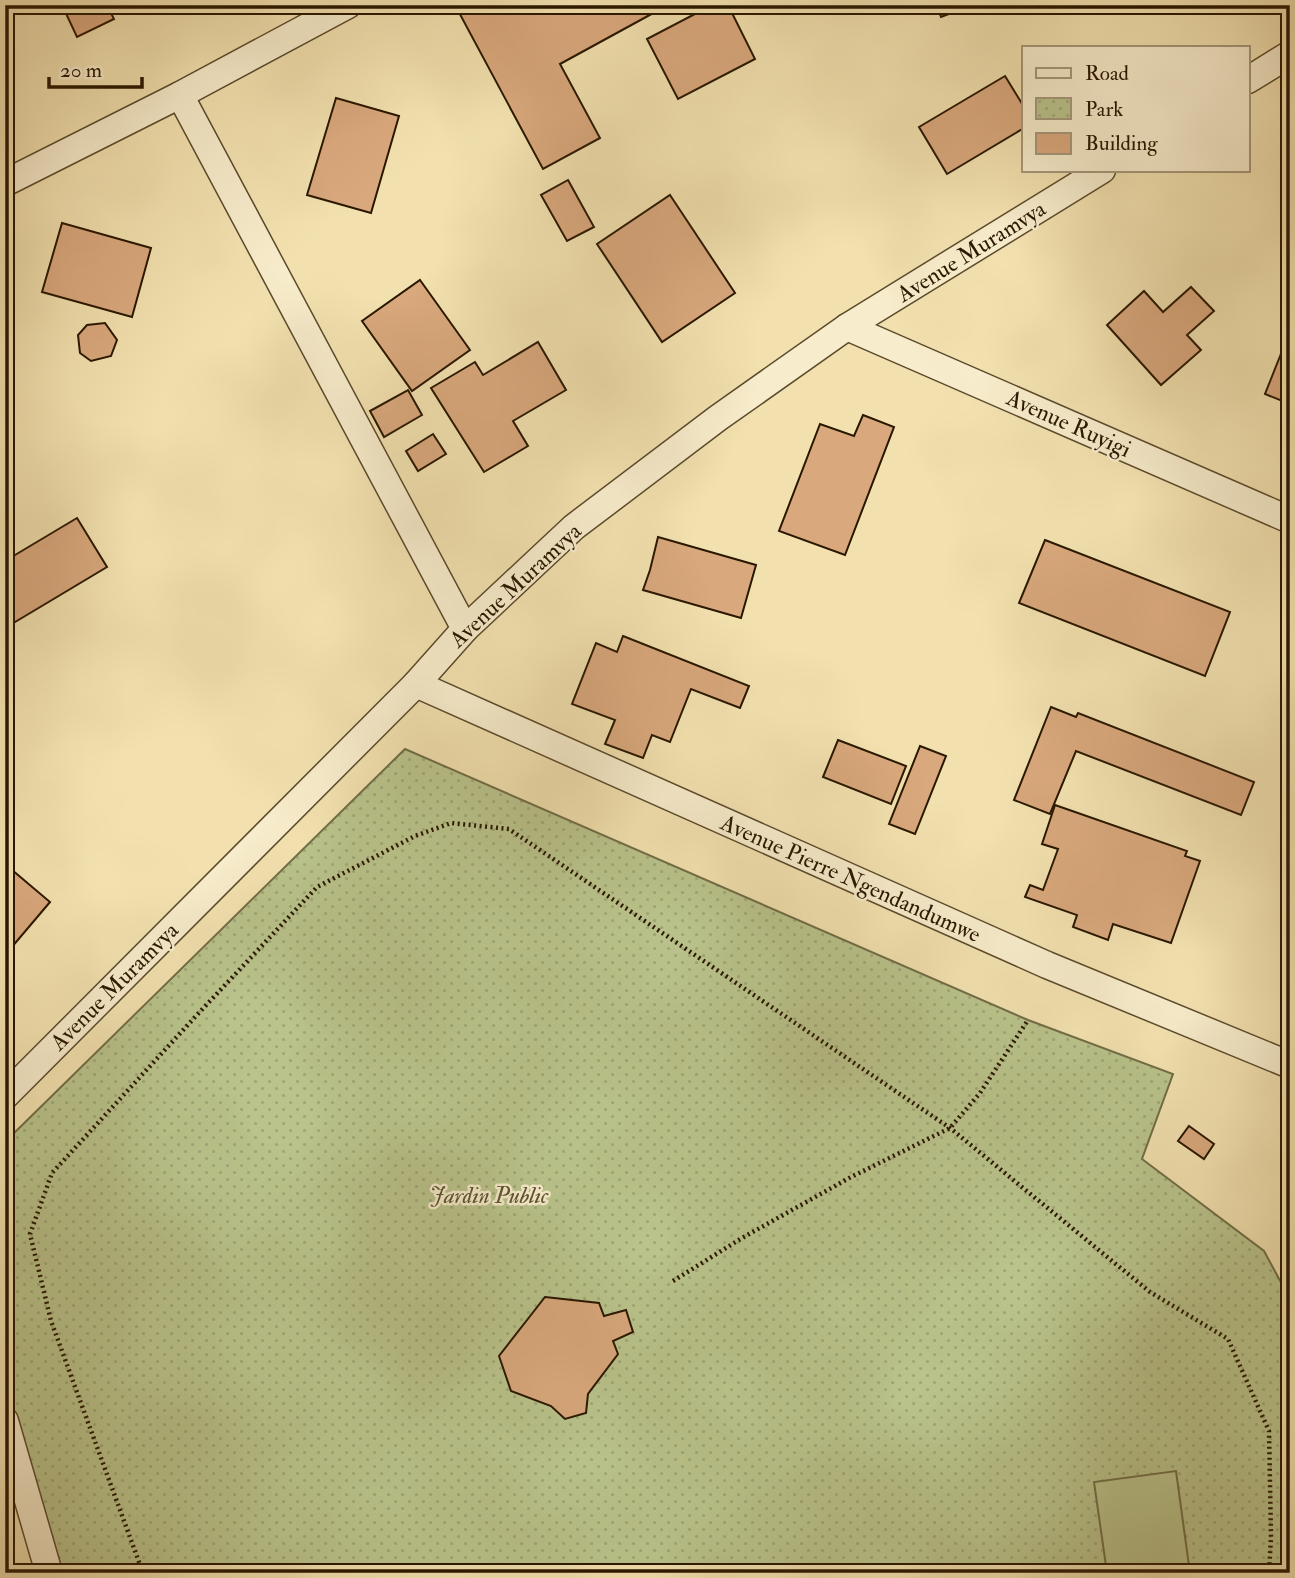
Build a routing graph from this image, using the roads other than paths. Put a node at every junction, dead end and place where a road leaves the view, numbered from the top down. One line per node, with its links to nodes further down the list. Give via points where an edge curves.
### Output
1 (348, 5): 4 (street)
2 (1290, 54): 3 (street)
3 (1250, 79)
4 (180, 94): 6 (street); 9 (street)
5 (1099, 172): 7 (street, Avenue Muramvya)
6 (5, 183)
7 (848, 327): 8 (street, Avenue Ruyigi); 9 (street, Avenue Muramvya, via 574,527)
8 (1290, 520)
9 (465, 629): 10 (street, Avenue Muramvya)
10 (416, 684): 11 (street, Avenue Pierre Ngendandumwe, via 1047,965); 12 (street, Avenue Muramvya)
11 (1290, 1065)
12 (5, 1096)
13 (5, 1421): 14 (street)
14 (49, 1573)

